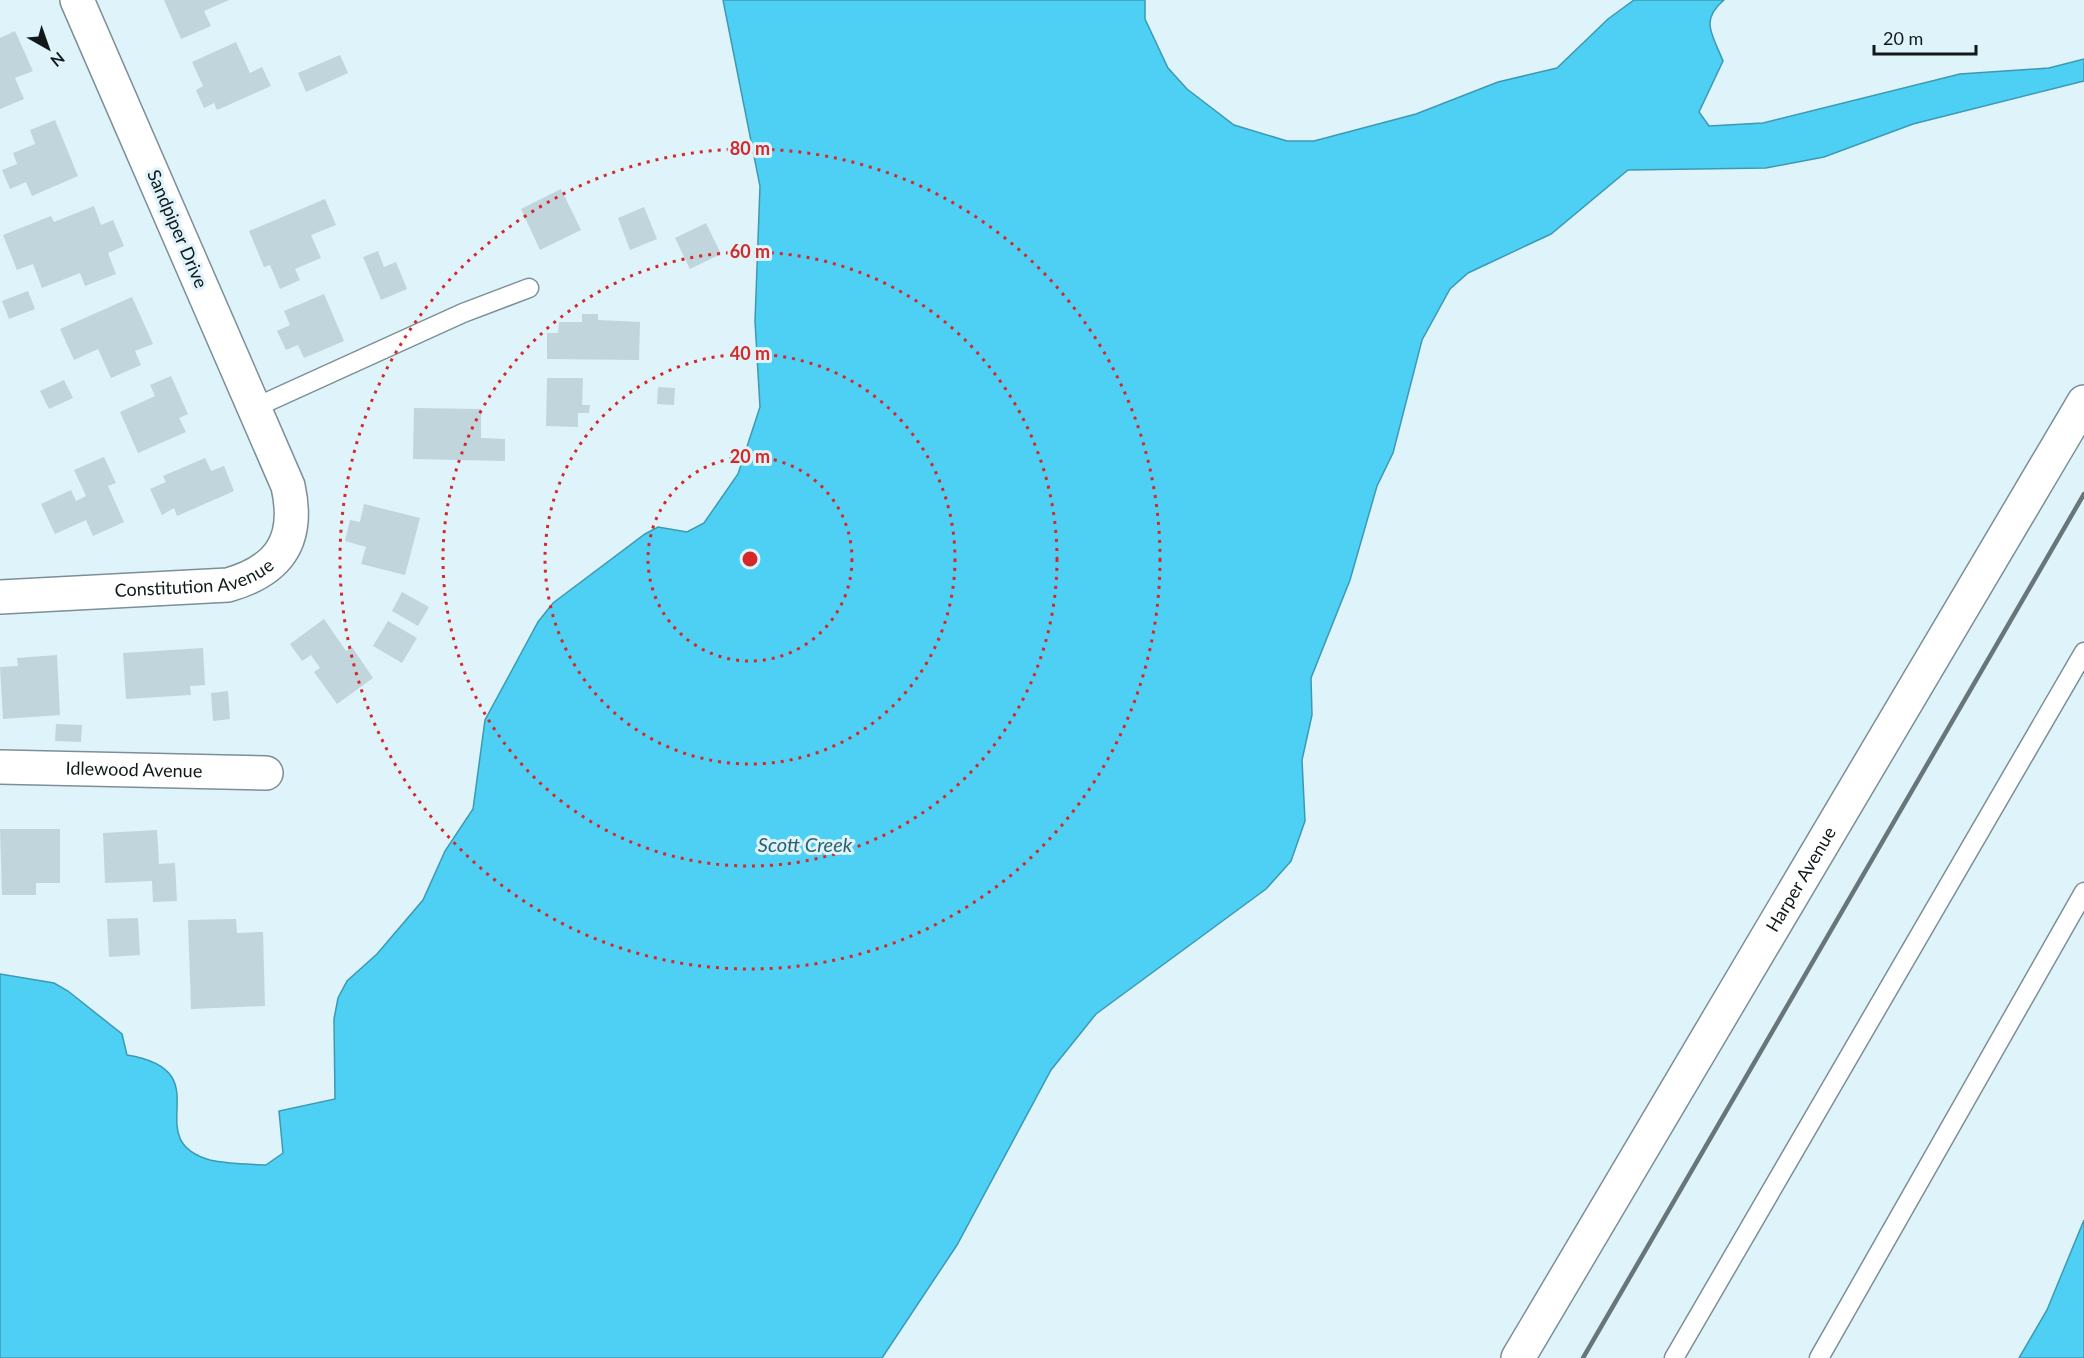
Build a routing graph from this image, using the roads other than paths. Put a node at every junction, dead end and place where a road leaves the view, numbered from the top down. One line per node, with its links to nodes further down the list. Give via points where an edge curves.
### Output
1 (76, 0): 4 (street, Sandpiper Drive)
2 (529, 288): 4 (lane, via 463,312)
3 (2084, 402): 11 (street, Harper Avenue)
4 (254, 408): 5 (street, Sandpiper Drive)
5 (276, 459): 6 (street, Constitution Avenue, via 293,510 291,533 271,566 250,579 228,585)
6 (0, 597)
7 (2084, 652): 12 (lane)
8 (0, 767): 9 (street, Idlewood Avenue)
9 (266, 773)
10 (2084, 892): 13 (lane)
11 (1518, 1358)
12 (1674, 1358)
13 (1819, 1358)

